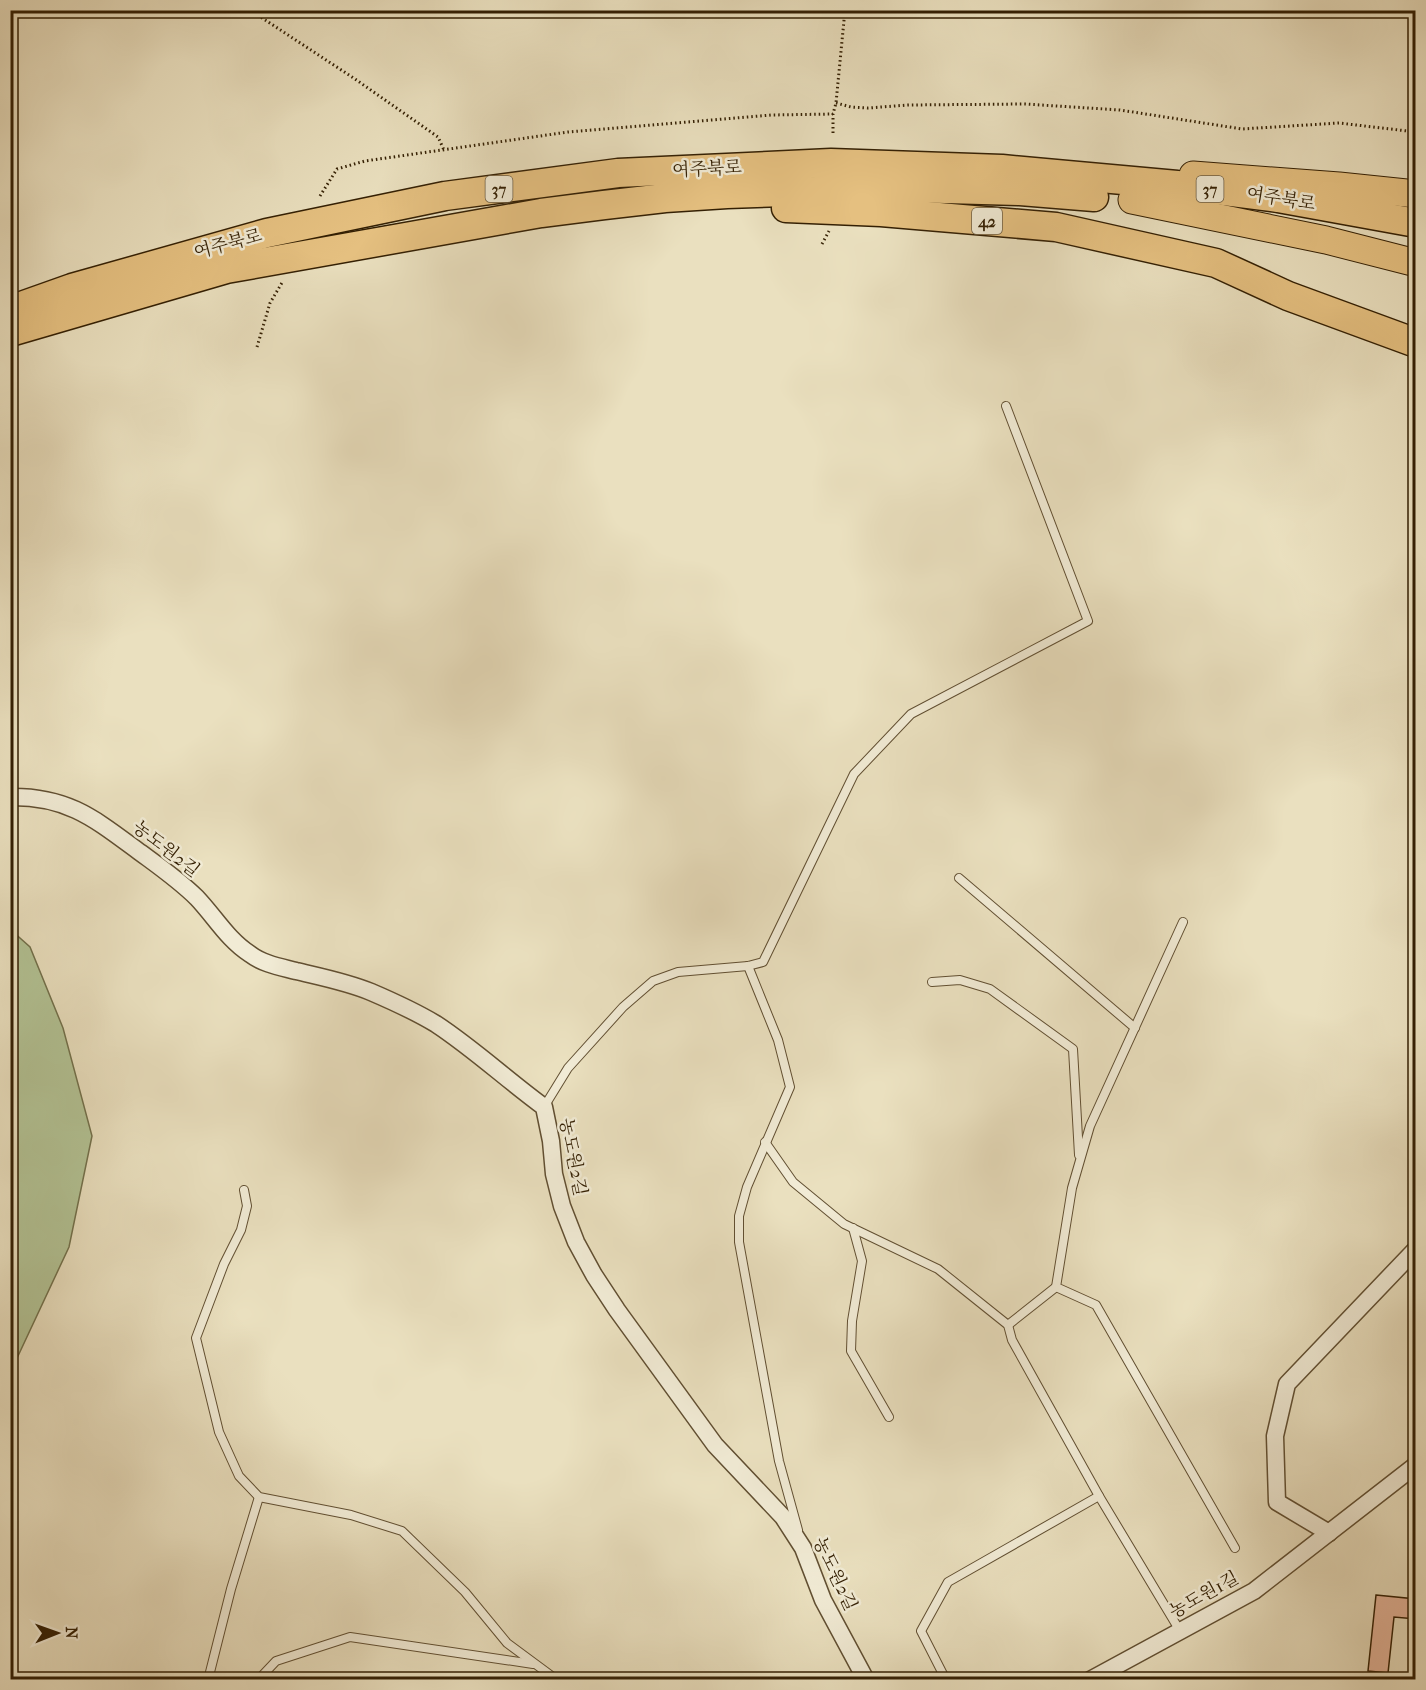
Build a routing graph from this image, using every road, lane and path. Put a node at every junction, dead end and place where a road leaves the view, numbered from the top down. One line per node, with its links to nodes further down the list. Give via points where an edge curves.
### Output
1 (250, 10): 7 (path, via 438,137)
2 (845, 10): 3 (path)
3 (836, 102): 4 (path); 5 (path, via 868,108 1025,104 1120,110 1242,129 1340,123)
4 (833, 114): 6 (path); 7 (path, via 771,115 568,132)
5 (1416, 132)
6 (833, 133)
7 (444, 150): 10 (path, via 337,169)
8 (1002, 169): 9 (main road, via 1245,178); 13 (highway, 여주북로 / 37, via 1256,195); 17 (highway, 여주북로 / 37, via 831,163 653,171 445,196 267,233 72,288)
9 (1416, 194)
10 (320, 196)
11 (1132, 200): 12 (highway, 여주북로 / 37, via 1020,191 833,189 665,198); 14 (highway, 여주북로 / 37, via 1322,224); 15 (main road, via 1316,237)
12 (541, 213): 18 (highway, 여주북로 / 37, via 226,269); 19 (highway, 42, via 777,208 881,212 1056,227 1216,263 1288,296)
13 (1416, 223)
14 (1416, 241)
15 (1416, 263)
16 (284, 279): 20 (path, via 270,303)
17 (10, 310)
18 (10, 332)
19 (1415, 343)
20 (257, 347)
21 (1006, 406): 25 (lane, via 1088,621 911,714 854,774 763,962)
22 (10, 797): 28 (street, 농도원2길, via 56,802 91,816 197,898 251,956 369,991 435,1023)
23 (959, 878): 27 (lane)
24 (1183, 922): 27 (lane)
25 (748, 966): 28 (lane, via 678,972 653,981 622,1007 567,1068); 29 (lane, via 778,1040 790,1087)
26 (932, 982): 30 (lane, via 960,980 990,989 1073,1049)
27 (1135, 1028): 30 (lane, via 1090,1126)
28 (544, 1107): 41 (street, 농도원2길, via 562,1206 594,1275 715,1445 783,1517)
29 (765, 1142): 32 (lane, via 793,1182); 41 (lane, via 739,1216 739,1242 779,1461)
30 (1079, 1161): 34 (lane, via 1071,1188)
31 (244, 1190): 39 (lane, via 247,1206 241,1230 196,1338 219,1432 239,1476)
32 (853, 1228): 35 (lane, via 938,1269); 36 (lane, via 862,1261 851,1352)
33 (1416, 1249): 40 (street, via 1287,1384 1275,1436 1277,1502)
34 (1056, 1287): 35 (lane); 42 (lane, via 1096,1305)
35 (1008, 1325): 38 (lane, via 1012,1340)
36 (889, 1417)
37 (1416, 1465): 40 (street, 농도원1길)
38 (1099, 1496): 43 (lane); 49 (lane, via 948,1582 921,1631)
39 (259, 1497): 44 (lane, via 351,1515 402,1531 465,1592 507,1643); 45 (lane)
40 (1329, 1533): 43 (street, 농도원1길, via 1254,1591)
41 (803, 1548): 48 (street, 농도원2길, via 824,1600)
42 (1235, 1548)
43 (1180, 1631): 50 (street, 농도원1길)
44 (537, 1665): 46 (lane, via 350,1637 276,1661); 47 (lane)
45 (208, 1680)
46 (258, 1680)
47 (557, 1680)
48 (866, 1680)
49 (946, 1680)
50 (1090, 1680)

